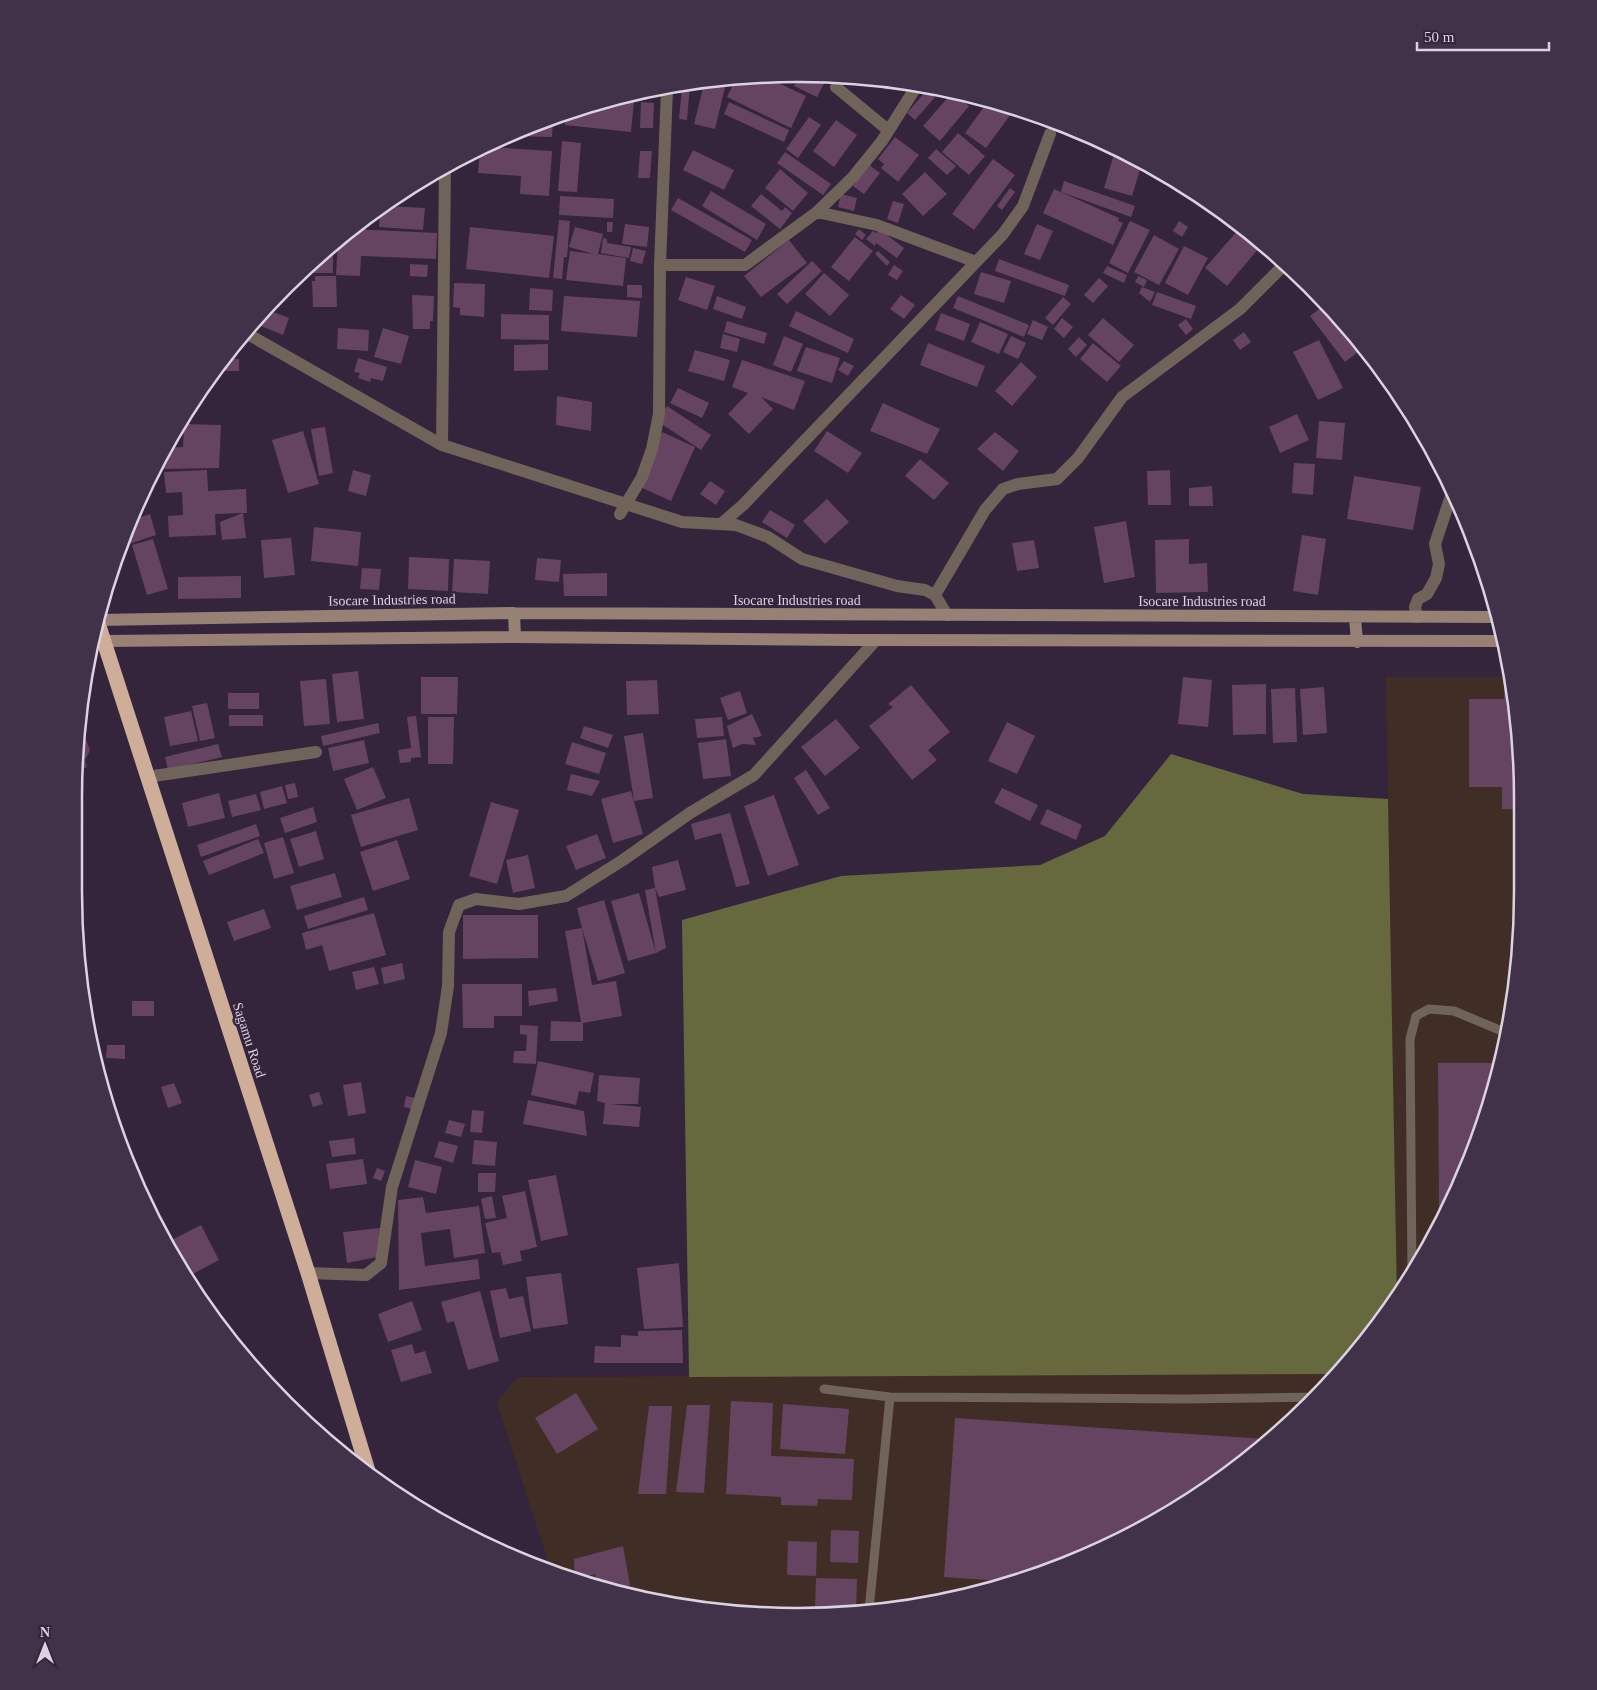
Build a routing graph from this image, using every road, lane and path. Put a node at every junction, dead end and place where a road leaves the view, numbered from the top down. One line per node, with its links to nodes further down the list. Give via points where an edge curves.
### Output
1 (838, 84): 4 (street, via 836,87)
2 (913, 92): 4 (street)
3 (667, 95): 9 (street)
4 (888, 130): 7 (street, via 853,177)
5 (1050, 134): 8 (street, via 1023,206 1003,234)
6 (445, 176): 12 (street)
7 (817, 212): 8 (street, via 877,225); 9 (street, via 745,265)
8 (976, 262): 15 (street, via 743,505)
9 (660, 265): 14 (street, via 659,414 642,477)
10 (1280, 269): 16 (street, via 1240,309 1122,397 1078,458 1057,479 1003,489 985,510)
11 (252, 336): 12 (street)
12 (442, 445): 14 (street)
13 (1449, 501): 19 (street, via 1435,544 1439,564 1436,578 1427,594 1418,599 1415,607)
14 (623, 509): 15 (street, via 682,522)
15 (721, 524): 16 (street, via 736,525 768,537 802,559)
16 (935, 595): 18 (street)
17 (514, 613): 18 (street, Isocare Industries road); 22 (street, Isocare Industries road); 24 (street)
18 (948, 615): 20 (street, Isocare Industries road)
19 (1417, 616): 20 (street, Isocare Industries road); 21 (street, Isocare Industries road)
20 (1355, 617): 28 (street)
21 (1491, 617)
22 (105, 620)
23 (102, 635): 26 (highway, Sagamu Road)
24 (515, 637): 25 (street); 26 (street)
25 (876, 640): 28 (street); 33 (street, via 754,775 690,813 624,860 566,896 519,904 476,899 459,905 449,932 448,986 441,1033 392,1186 381,1262 366,1275)
26 (104, 641): 30 (highway, Sagamu Road)
27 (1497, 641): 28 (street)
28 (1357, 642)
29 (316, 752): 30 (street)
30 (146, 777): 33 (highway, Sagamu Road)
31 (1501, 1031): 32 (lane, via 1454,1011 1429,1009 1416,1016 1410,1039)
32 (1412, 1261)
33 (308, 1273): 37 (highway, Sagamu Road)
34 (824, 1390): 35 (lane)
35 (890, 1397): 36 (lane); 38 (lane)
36 (1306, 1397)
37 (365, 1462)
38 (870, 1603)

